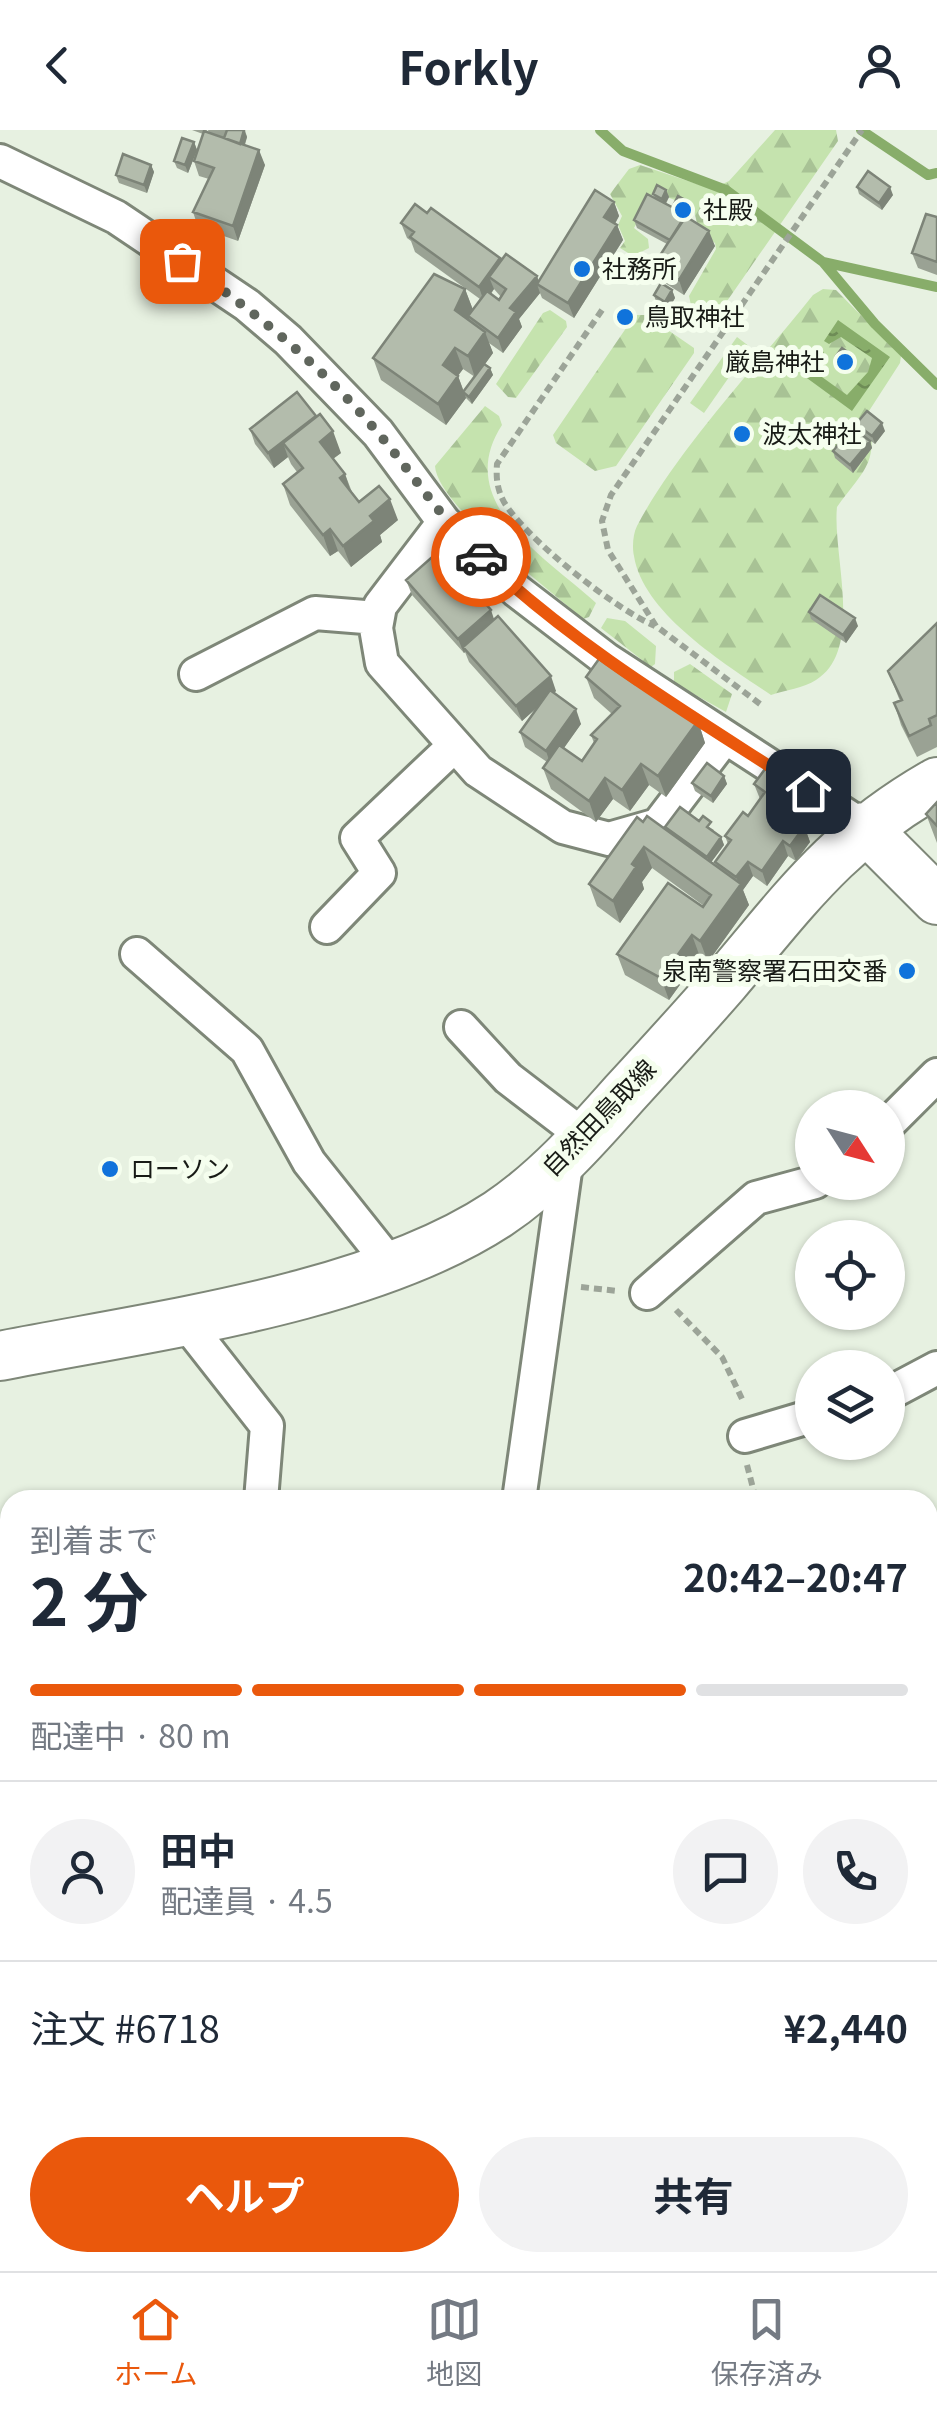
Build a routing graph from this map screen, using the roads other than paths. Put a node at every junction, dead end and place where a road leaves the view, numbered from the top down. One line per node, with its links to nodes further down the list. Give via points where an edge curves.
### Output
1 (0, 161): 2 (street, via 116,217 247,306 378,433)
2 (444, 522): 3 (street, via 380,606); 5 (street, via 592,649)
3 (378, 618): 4 (street, via 315,613); 6 (street, via 382,663)
4 (196, 674)
5 (725, 737): 6 (street, via 658,825 609,839 563,826 478,771); 8 (street)
6 (455, 745): 10 (street, via 357,838 379,872)
7 (937, 782): 8 (main road, 自然田鳥取線)
8 (864, 828): 9 (main road); 15 (main road, 自然田鳥取線, via 805,883)
9 (937, 900)
10 (327, 927)
11 (137, 954): 17 (street, via 246,1050 309,1162)
12 (461, 1027): 15 (street)
13 (937, 1075): 14 (street)
14 (905, 1107)
15 (576, 1147): 17 (main road, 自然田鳥取線, via 498,1214); 26 (street)
16 (795, 1187): 18 (street, via 756,1198)
17 (391, 1264): 19 (main road, 自然田鳥取線, via 342,1283)
18 (647, 1293)
19 (183, 1319): 20 (main road, 自然田鳥取線); 25 (street, via 267,1426)
20 (0, 1356)
21 (937, 1368): 22 (street)
22 (905, 1385)
23 (795, 1421): 24 (street)
24 (745, 1436)
25 (262, 1490)
26 (520, 1490)

